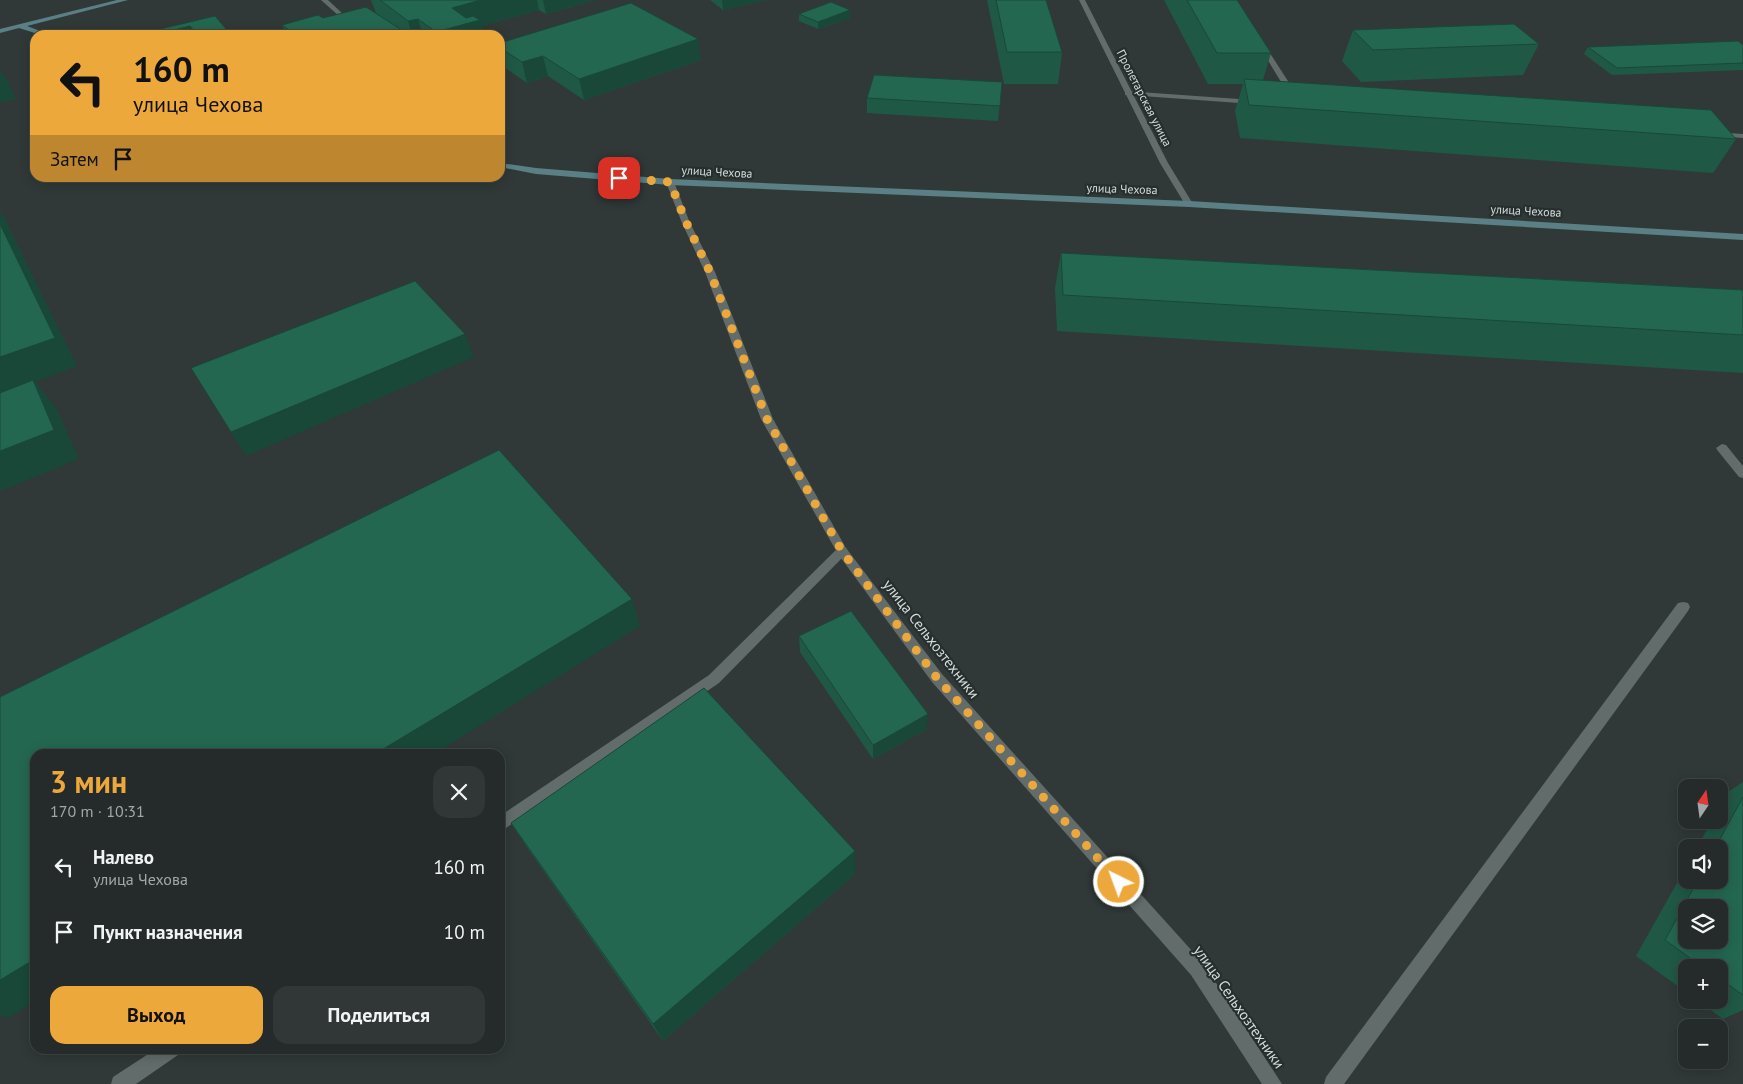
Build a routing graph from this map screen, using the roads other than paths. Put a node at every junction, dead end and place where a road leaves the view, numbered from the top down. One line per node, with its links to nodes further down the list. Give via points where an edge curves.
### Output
1 (125, 0): 5 (main road)
2 (324, 0): 4 (street)
3 (1082, 0): 9 (street, Пролетарская улица)
4 (341, 15)
5 (18, 26): 6 (main road); 7 (main road)
6 (31, 30)
7 (0, 31)
8 (1258, 40): 11 (street)
9 (1128, 93): 10 (street); 16 (street, Пролетарская улица, via 1164,163)
10 (1262, 103)
11 (1300, 105)
12 (1706, 134): 13 (street)
13 (1743, 136)
14 (505, 166): 15 (main road, улица Чехова)
15 (670, 182): 16 (main road, улица Чехова); 20 (street, улица Сельхозтехники, via 710,272 767,419)
16 (1190, 204): 17 (main road, улица Чехова)
17 (1743, 237)
18 (1722, 448): 19 (street)
19 (1743, 474)
20 (842, 551): 22 (street, via 714,679); 25 (street, улица Сельхозтехники, via 937,678 1196,969)
21 (1683, 607): 26 (street)
22 (505, 822)
23 (165, 1054): 24 (street)
24 (120, 1084)
25 (1272, 1084)
26 (1333, 1084)

